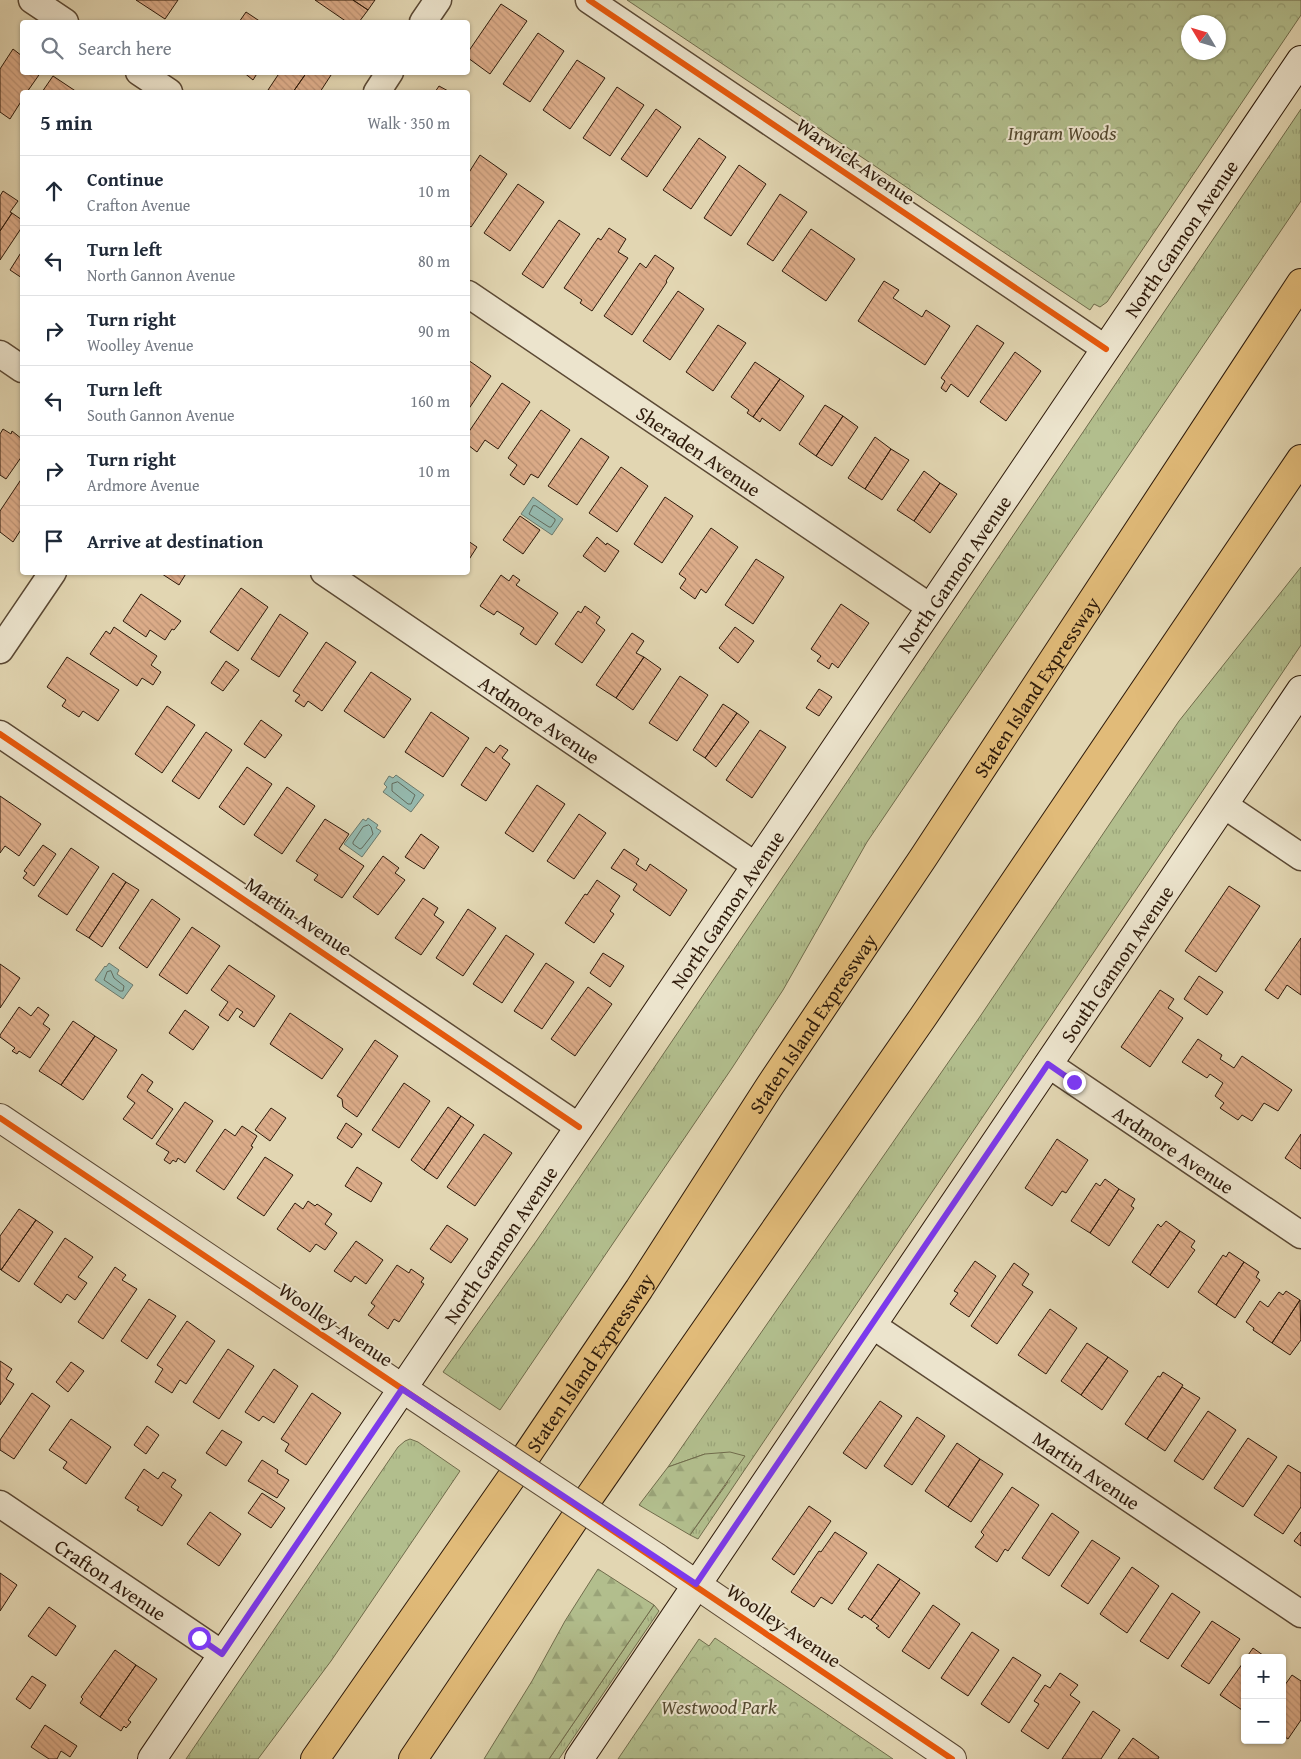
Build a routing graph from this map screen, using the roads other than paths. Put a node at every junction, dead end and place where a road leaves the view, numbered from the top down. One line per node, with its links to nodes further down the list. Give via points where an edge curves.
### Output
1 (32, 0): 4 (street)
2 (438, 0): 5 (street)
3 (589, 0): 13 (street, Warwick Avenue)
4 (62, 20)
5 (424, 20)
6 (1301, 60): 13 (main road, North Gannon Avenue)
7 (144, 75): 9 (street)
8 (388, 75): 10 (street)
9 (166, 90)
10 (378, 90)
11 (1301, 283): 37 (highway, Staten Island Expressway, via 634,1296)
12 (470, 295): 19 (street, Sheraden Avenue)
13 (1106, 349): 19 (main road, North Gannon Avenue)
14 (0, 354): 15 (street)
15 (20, 368)
16 (1301, 459): 38 (highway, via 896,1057 590,1496)
17 (51, 575): 20 (street)
18 (328, 575): 25 (street, Ardmore Avenue)
19 (930, 607): 25 (main road, North Gannon Avenue)
20 (0, 650)
21 (1301, 690): 23 (main road, South Gannon Avenue)
22 (0, 734): 28 (street, Martin Avenue)
23 (1224, 805): 24 (street); 26 (main road, South Gannon Avenue)
24 (1301, 857)
25 (756, 866): 28 (main road, North Gannon Avenue)
26 (1048, 1064): 29 (street, Ardmore Avenue); 30 (main road, South Gannon Avenue)
27 (0, 1118): 31 (main road, Woolley Avenue)
28 (579, 1127): 31 (main road, North Gannon Avenue)
29 (1301, 1235)
30 (872, 1325): 33 (main road, South Gannon Avenue); 34 (street, Martin Avenue)
31 (402, 1389): 33 (main road, Woolley Avenue, bridge); 35 (main road, North Gannon Avenue)
32 (0, 1504): 35 (street, Crafton Avenue)
33 (696, 1584): 39 (main road, South Gannon Avenue); 40 (main road, Woolley Avenue)
34 (1301, 1614)
35 (222, 1654): 36 (main road, North Gannon Avenue)
36 (152, 1759)
37 (316, 1759)
38 (412, 1759)
39 (579, 1759)
40 (952, 1759)

